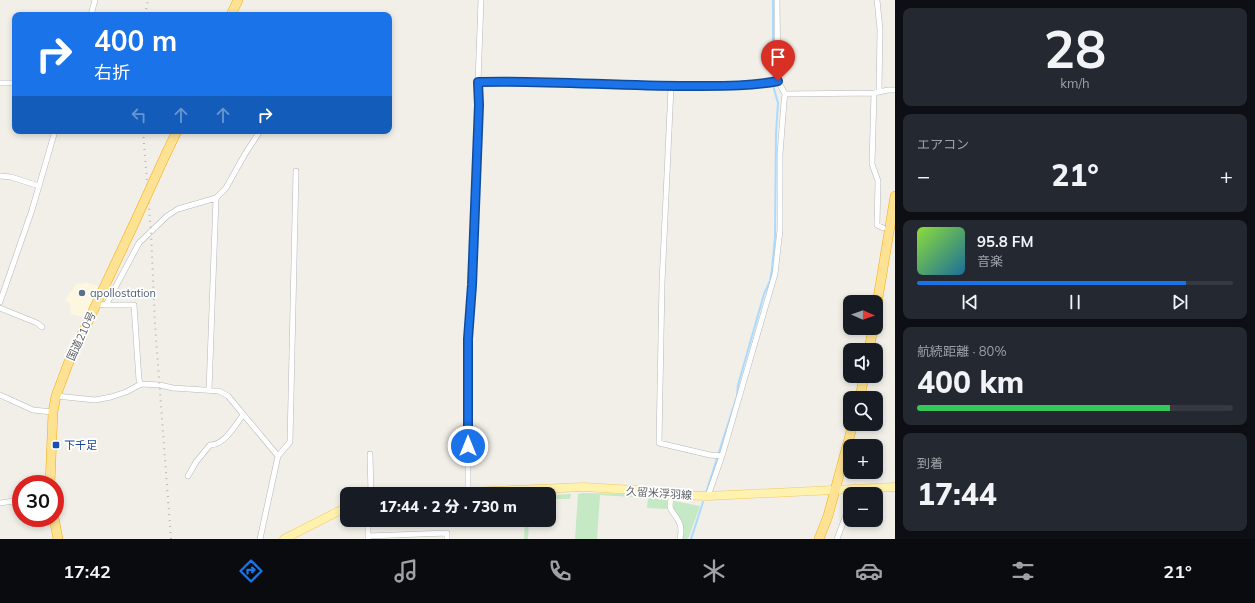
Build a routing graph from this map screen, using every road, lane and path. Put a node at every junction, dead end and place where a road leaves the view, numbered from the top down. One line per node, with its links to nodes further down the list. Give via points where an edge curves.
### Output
1 (95, 0): 6 (street)
2 (238, 0): 7 (highway)
3 (481, 0): 9 (street)
4 (777, 0): 8 (street)
5 (877, 0): 14 (street, via 880,29)
6 (91, 12)
7 (232, 12)
8 (777, 81): 12 (street, via 749,85); 15 (street)
9 (478, 82): 12 (street); 44 (street, via 468,339)
10 (0, 83): 11 (street)
11 (12, 83)
12 (671, 87): 40 (street, via 662,283 659,443)
13 (895, 90): 14 (street)
14 (876, 92): 15 (street); 24 (street, via 872,164 878,181 877,225)
15 (785, 94): 40 (street, via 780,154 780,230 775,274)
16 (54, 134): 21 (street)
17 (176, 134): 27 (highway, 国道210号, bridge)
18 (258, 134): 23 (street, via 226,188)
19 (296, 171): 39 (street, via 290,442)
20 (0, 176): 21 (street)
21 (39, 186): 26 (street)
22 (895, 196): 25 (highway)
23 (216, 198): 28 (street, via 178,209 158,224 139,243); 32 (street)
24 (883, 228)
25 (878, 295)
26 (0, 302)
27 (96, 304): 28 (street); 34 (highway, 国道210号)
28 (106, 305): 31 (street, via 134,305)
29 (0, 308): 30 (street)
30 (42, 327)
31 (141, 384): 32 (street); 34 (street, via 126,392 95,400)
32 (209, 390): 36 (street, via 219,390 228,396)
33 (0, 395): 35 (street, via 33,410)
34 (56, 396): 35 (highway, 国道210号)
35 (53, 412): 41 (highway, 国道210号)
36 (243, 415): 39 (street); 42 (street, via 224,438 217,444 210,445)
37 (852, 431): 48 (highway)
38 (370, 454): 43 (street)
39 (278, 456): 59 (street)
40 (722, 456): 51 (street)
41 (50, 475)
42 (188, 476)
43 (371, 487)
44 (468, 487)
45 (895, 487): 47 (main road, 久留米浮羽線)
46 (556, 488): 50 (main road, 久留米浮羽線, via 584,487 651,491)
47 (883, 488)
48 (835, 490): 49 (main road, 久留米浮羽線); 51 (main road, 久留米浮羽線); 63 (highway)
49 (843, 490)
50 (672, 495): 51 (main road, 久留米浮羽線); 62 (street, via 670,506 680,523)
51 (708, 496)
52 (12, 501): 53 (street)
53 (0, 503)
54 (340, 511): 60 (main road)
55 (843, 523): 64 (street)
56 (56, 527): 58 (highway)
57 (368, 537): 61 (street, via 447,533)
58 (58, 539)
59 (260, 539)
60 (284, 539)
61 (447, 539)
62 (680, 539)
63 (819, 539)
64 (837, 539)

